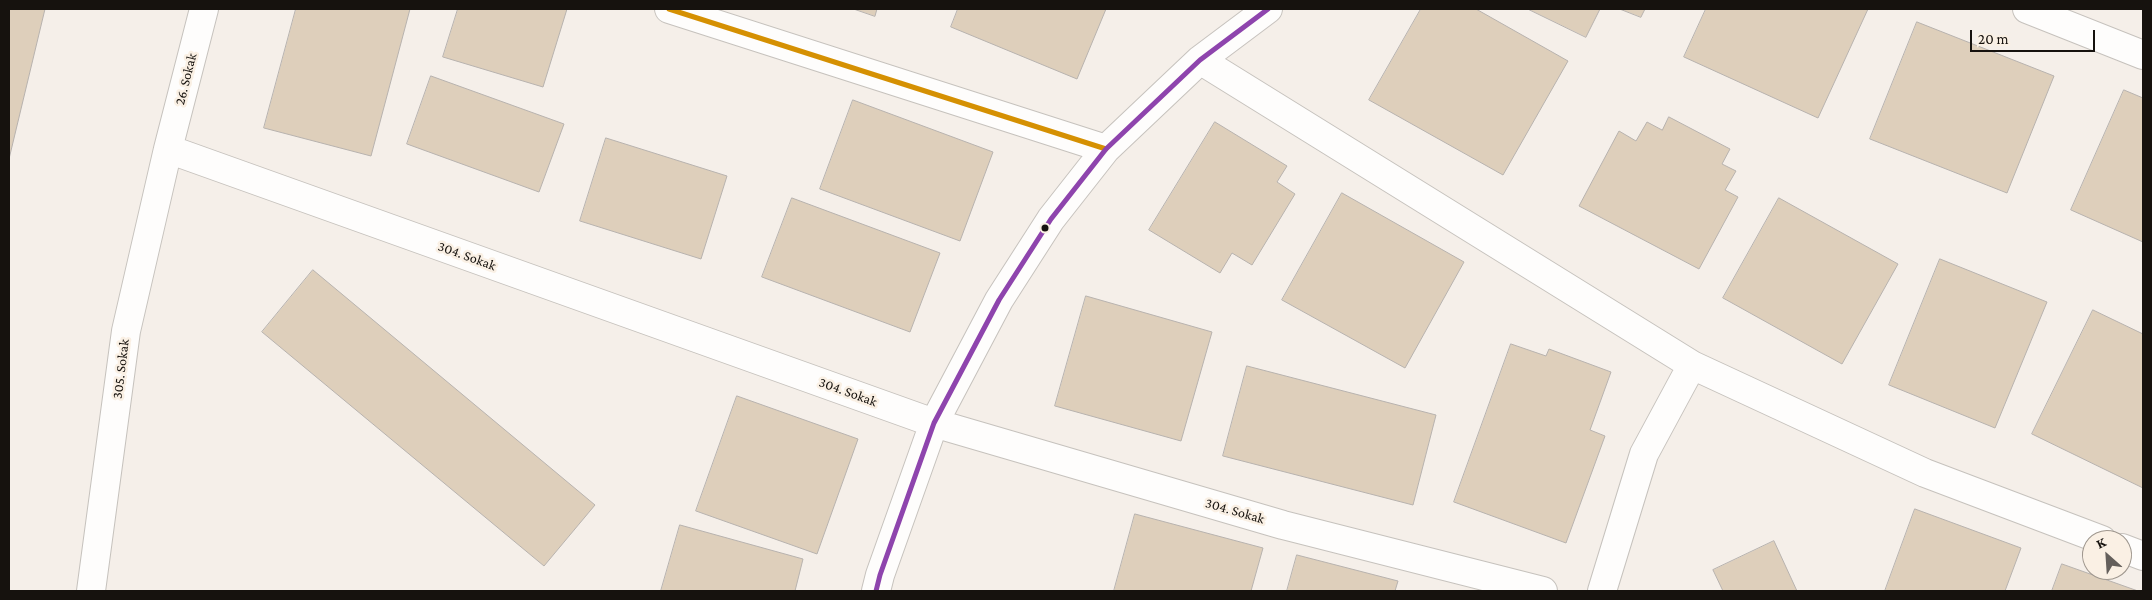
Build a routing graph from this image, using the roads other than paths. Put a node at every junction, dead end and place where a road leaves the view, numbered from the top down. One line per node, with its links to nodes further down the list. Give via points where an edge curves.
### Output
1 (204, 9): 7 (street, 26. Sokak)
2 (669, 9): 8 (street)
3 (1268, 9): 6 (street)
4 (2027, 9): 5 (street)
5 (2143, 55)
6 (1200, 60): 8 (street); 9 (street)
7 (168, 149): 10 (street, 304. Sokak); 12 (street, 305. Sokak, via 126,332)
8 (1106, 149): 10 (street, via 1051,219 999,300)
9 (1692, 365): 11 (street, via 1925,473); 15 (street, via 1644,454)
10 (934, 423): 13 (street); 14 (street, 304. Sokak, via 1283,524)
11 (2082, 532)
12 (91, 591)
13 (876, 591)
14 (1543, 591)
15 (1602, 591)

